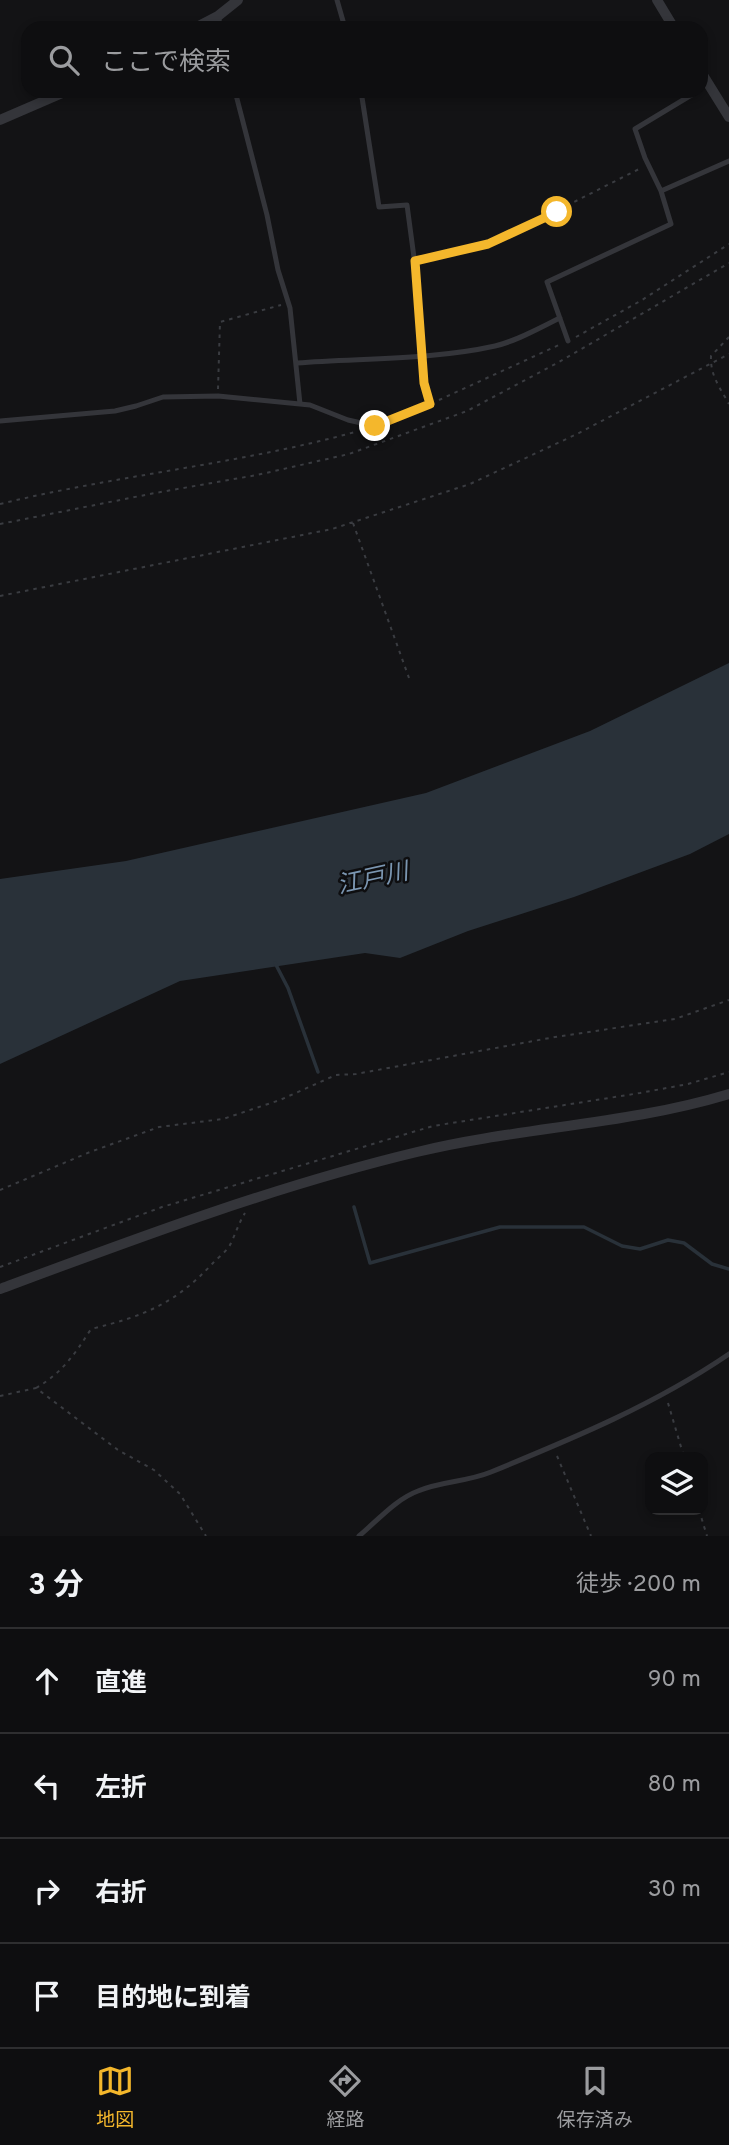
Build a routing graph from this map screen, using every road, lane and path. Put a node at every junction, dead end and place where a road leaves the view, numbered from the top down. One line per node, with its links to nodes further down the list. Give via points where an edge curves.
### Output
1 (238, 0): 4 (street)
2 (337, 0): 7 (lane)
3 (657, 0): 8 (street)
4 (218, 16): 5 (street); 6 (lane)
5 (208, 21)
6 (219, 21)
7 (343, 21)
8 (670, 21)
9 (708, 94): 14 (street)
10 (51, 98): 15 (street)
11 (237, 98): 21 (lane)
12 (362, 98): 20 (lane, via 379,207 407,205)
13 (686, 98): 17 (lane, via 635,129)
14 (729, 117)
15 (0, 120)
16 (729, 161): 18 (lane)
17 (648, 165): 18 (lane); 20 (path, via 501,239)
18 (661, 191): 22 (lane, via 671,224 547,282)
19 (729, 244): 24 (path)
20 (415, 261): 26 (lane)
21 (289, 303): 27 (lane); 29 (path, via 220,322)
22 (560, 318): 24 (lane); 26 (lane, via 498,345)
23 (729, 337): 28 (path, via 710,356)
24 (568, 341): 31 (path)
25 (729, 354): 28 (path)
26 (421, 355): 27 (lane); 31 (lane)
27 (297, 363): 30 (lane)
28 (710, 364): 32 (path); 36 (path, via 578,434 470,484)
29 (218, 396): 30 (lane); 33 (lane, via 163,397 115,411)
30 (300, 404): 34 (lane)
31 (430, 404): 34 (path)
32 (729, 404)
33 (0, 421)
34 (375, 426): 35 (path, via 264,454)
35 (0, 504)
36 (353, 522): 37 (path); 38 (path)
37 (0, 596)
38 (409, 678)
39 (729, 1000): 41 (path, via 675,1019 336,1075 223,1119 159,1127)
40 (729, 1094): 42 (street, via 651,1114 420,1151)
41 (0, 1190)
42 (256, 1198): 43 (street); 45 (path, via 231,1244 202,1275 156,1309 92,1329 71,1361)
43 (0, 1289)
44 (729, 1354): 46 (lane)
45 (36, 1388): 47 (path); 51 (path, via 118,1450 154,1470 180,1494)
46 (666, 1395): 48 (lane); 49 (path)
47 (0, 1396)
48 (552, 1445): 52 (lane, via 487,1474 419,1490); 53 (path)
49 (683, 1452)
50 (701, 1515): 54 (path)
51 (206, 1536)
52 (359, 1536)
53 (591, 1536)
54 (707, 1536)

